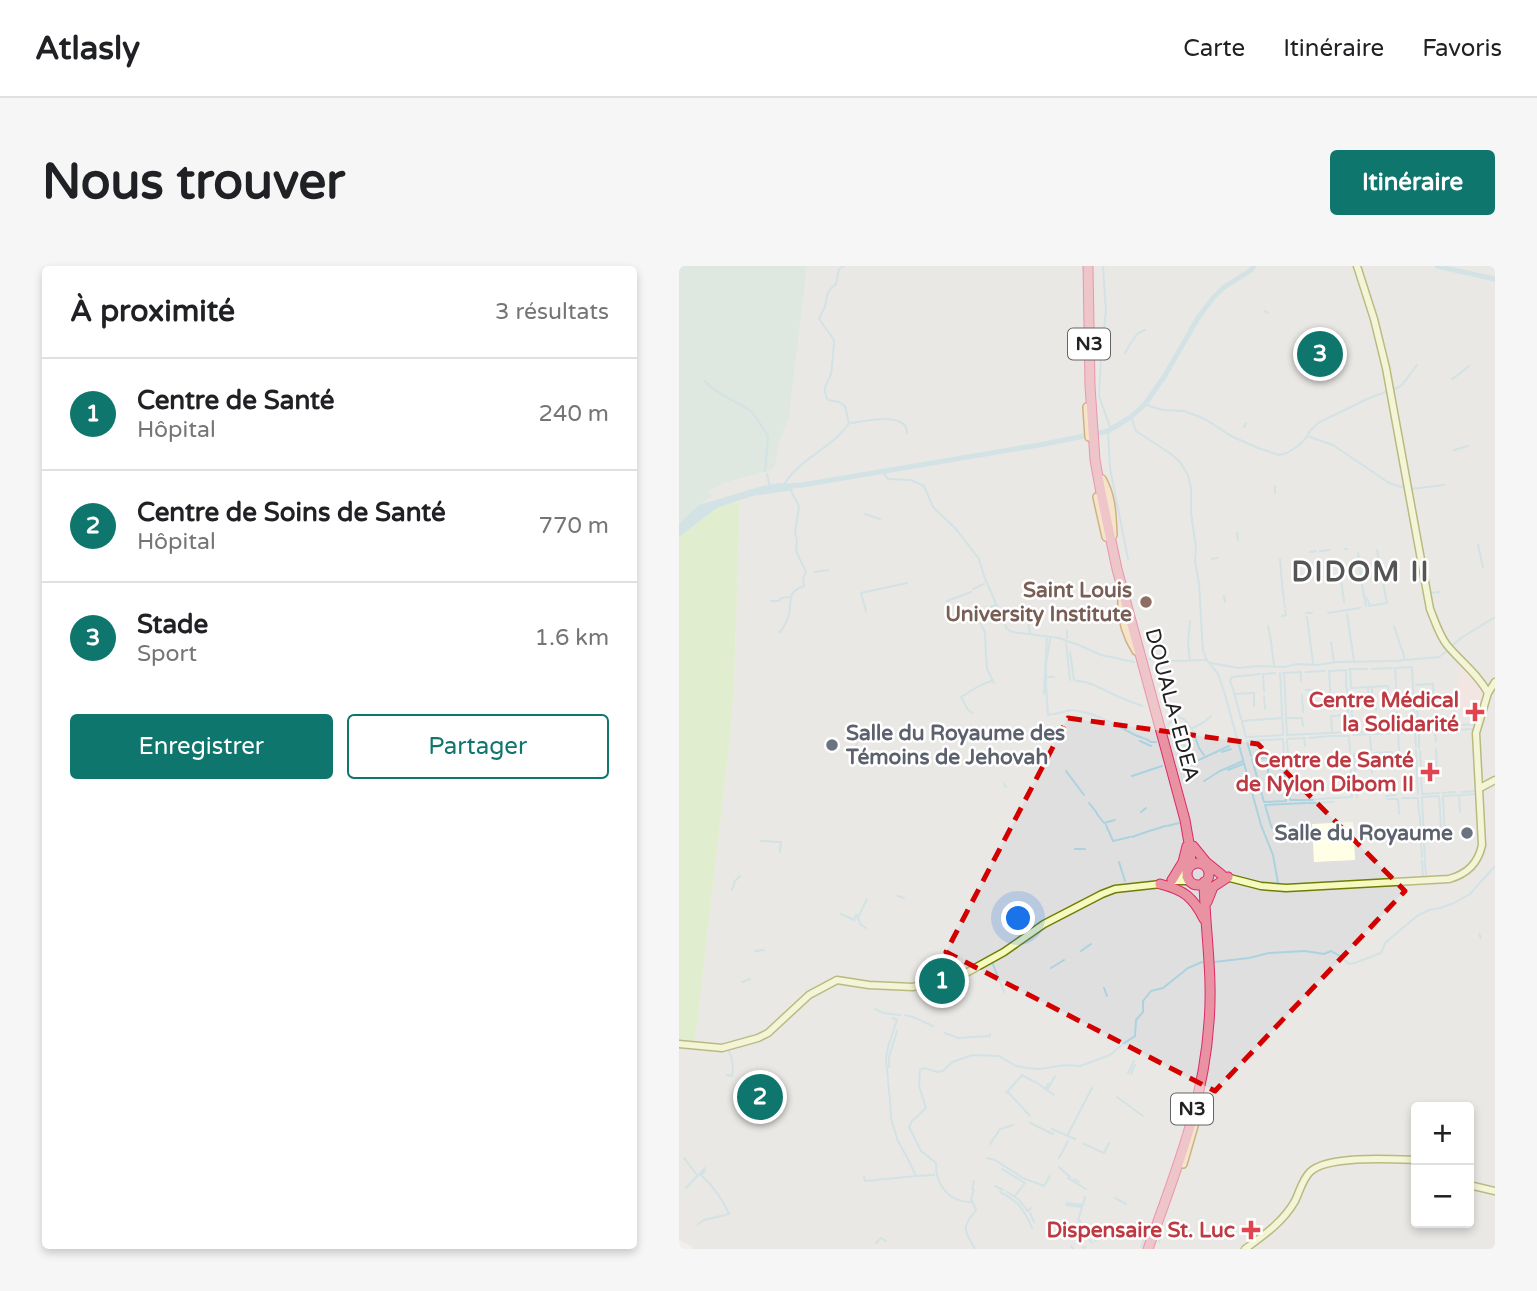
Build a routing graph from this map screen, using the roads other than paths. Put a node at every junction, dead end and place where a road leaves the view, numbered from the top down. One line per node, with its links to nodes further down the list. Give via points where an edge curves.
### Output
1 (1088, 266): 3 (highway, DOUALA-EDEA / N3)
2 (1357, 266): 5 (main road, via 1386,368 1430,609 1449,647)
3 (1094, 445): 8 (highway, DOUALA-EDEA / N3, via 1117,569); 8 (main road); 8 (main road, via 1097,496 1114,570 1181,824)
4 (1495, 682): 5 (main road)
5 (1488, 693): 7 (main road, via 1476,733)
6 (1495, 779): 7 (main road)
7 (1480, 788): 11 (main road, via 1481,852 1470,869 1454,877 1286,888)
8 (1188, 833): 9 (highway, DOUALA-EDEA / N3); 10 (highway, DOUALA-EDEA / N3); 12 (highway, via 1185,858)
9 (1193, 846): 10 (highway, DOUALA-EDEA / N3); 11 (highway)
10 (1198, 875): 11 (main road); 11 (main road); 12 (main road); 13 (highway, DOUALA-EDEA / N3); 14 (highway, DOUALA-EDEA / N3)
11 (1225, 876): 13 (highway, via 1213,887)
12 (1167, 881): 14 (highway, via 1196,904); 15 (main road, via 1102,894 953,978 937,977 913,987 837,980 809,995 758,1038 722,1048)
13 (1206, 906): 14 (highway, DOUALA-EDEA / N3); 19 (main road, N3, via 1214,1007 1206,1076 1183,1162)
14 (1205, 923): 19 (main road, N3, via 1206,1001 1198,1081); 19 (highway, DOUALA-EDEA / N3, via 1210,1007 1204,1069 1190,1130)
15 (679, 1044)
16 (1411, 1160): 20 (main road, via 1355,1160 1316,1167 1305,1177 1284,1217)
17 (1474, 1186): 18 (main road)
18 (1495, 1191)
19 (1150, 1248)
20 (1245, 1249)

